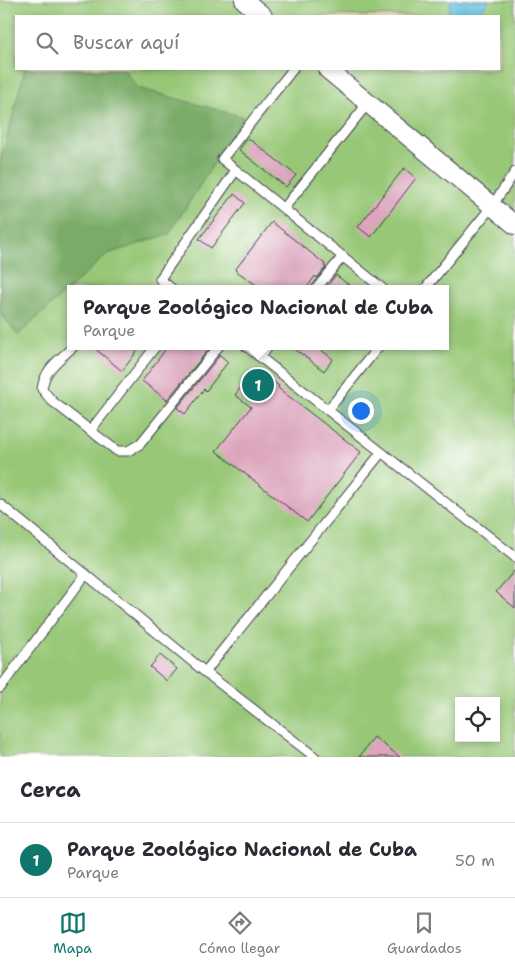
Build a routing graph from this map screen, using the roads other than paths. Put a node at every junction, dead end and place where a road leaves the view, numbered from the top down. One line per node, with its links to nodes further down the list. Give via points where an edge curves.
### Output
1 (244, 0): 2 (street)
2 (263, 15)
3 (292, 70): 6 (lane, via 222,159)
4 (328, 70): 5 (street)
5 (368, 103): 8 (street); 9 (lane)
6 (236, 170): 9 (lane); 12 (lane, via 160,279)
7 (515, 172): 8 (lane)
8 (492, 206): 10 (street); 15 (lane)
9 (284, 208): 11 (lane)
10 (515, 225)
11 (343, 256): 13 (lane); 14 (lane)
12 (167, 285)
13 (319, 285)
14 (378, 285)
15 (428, 285)
16 (70, 350): 24 (lane, via 47,371 42,389)
17 (153, 350): 24 (lane)
18 (216, 350): 24 (lane, via 140,444 128,451 117,451)
19 (251, 350): 22 (lane)
20 (265, 350): 22 (lane)
21 (375, 350): 23 (lane)
22 (260, 357): 23 (lane)
23 (328, 410): 25 (lane)
24 (90, 431)
25 (380, 453): 27 (lane); 29 (lane)
26 (0, 504): 28 (lane)
27 (515, 557)
28 (86, 574): 29 (lane); 30 (lane)
29 (205, 672): 31 (lane)
30 (0, 688)
31 (315, 757)

